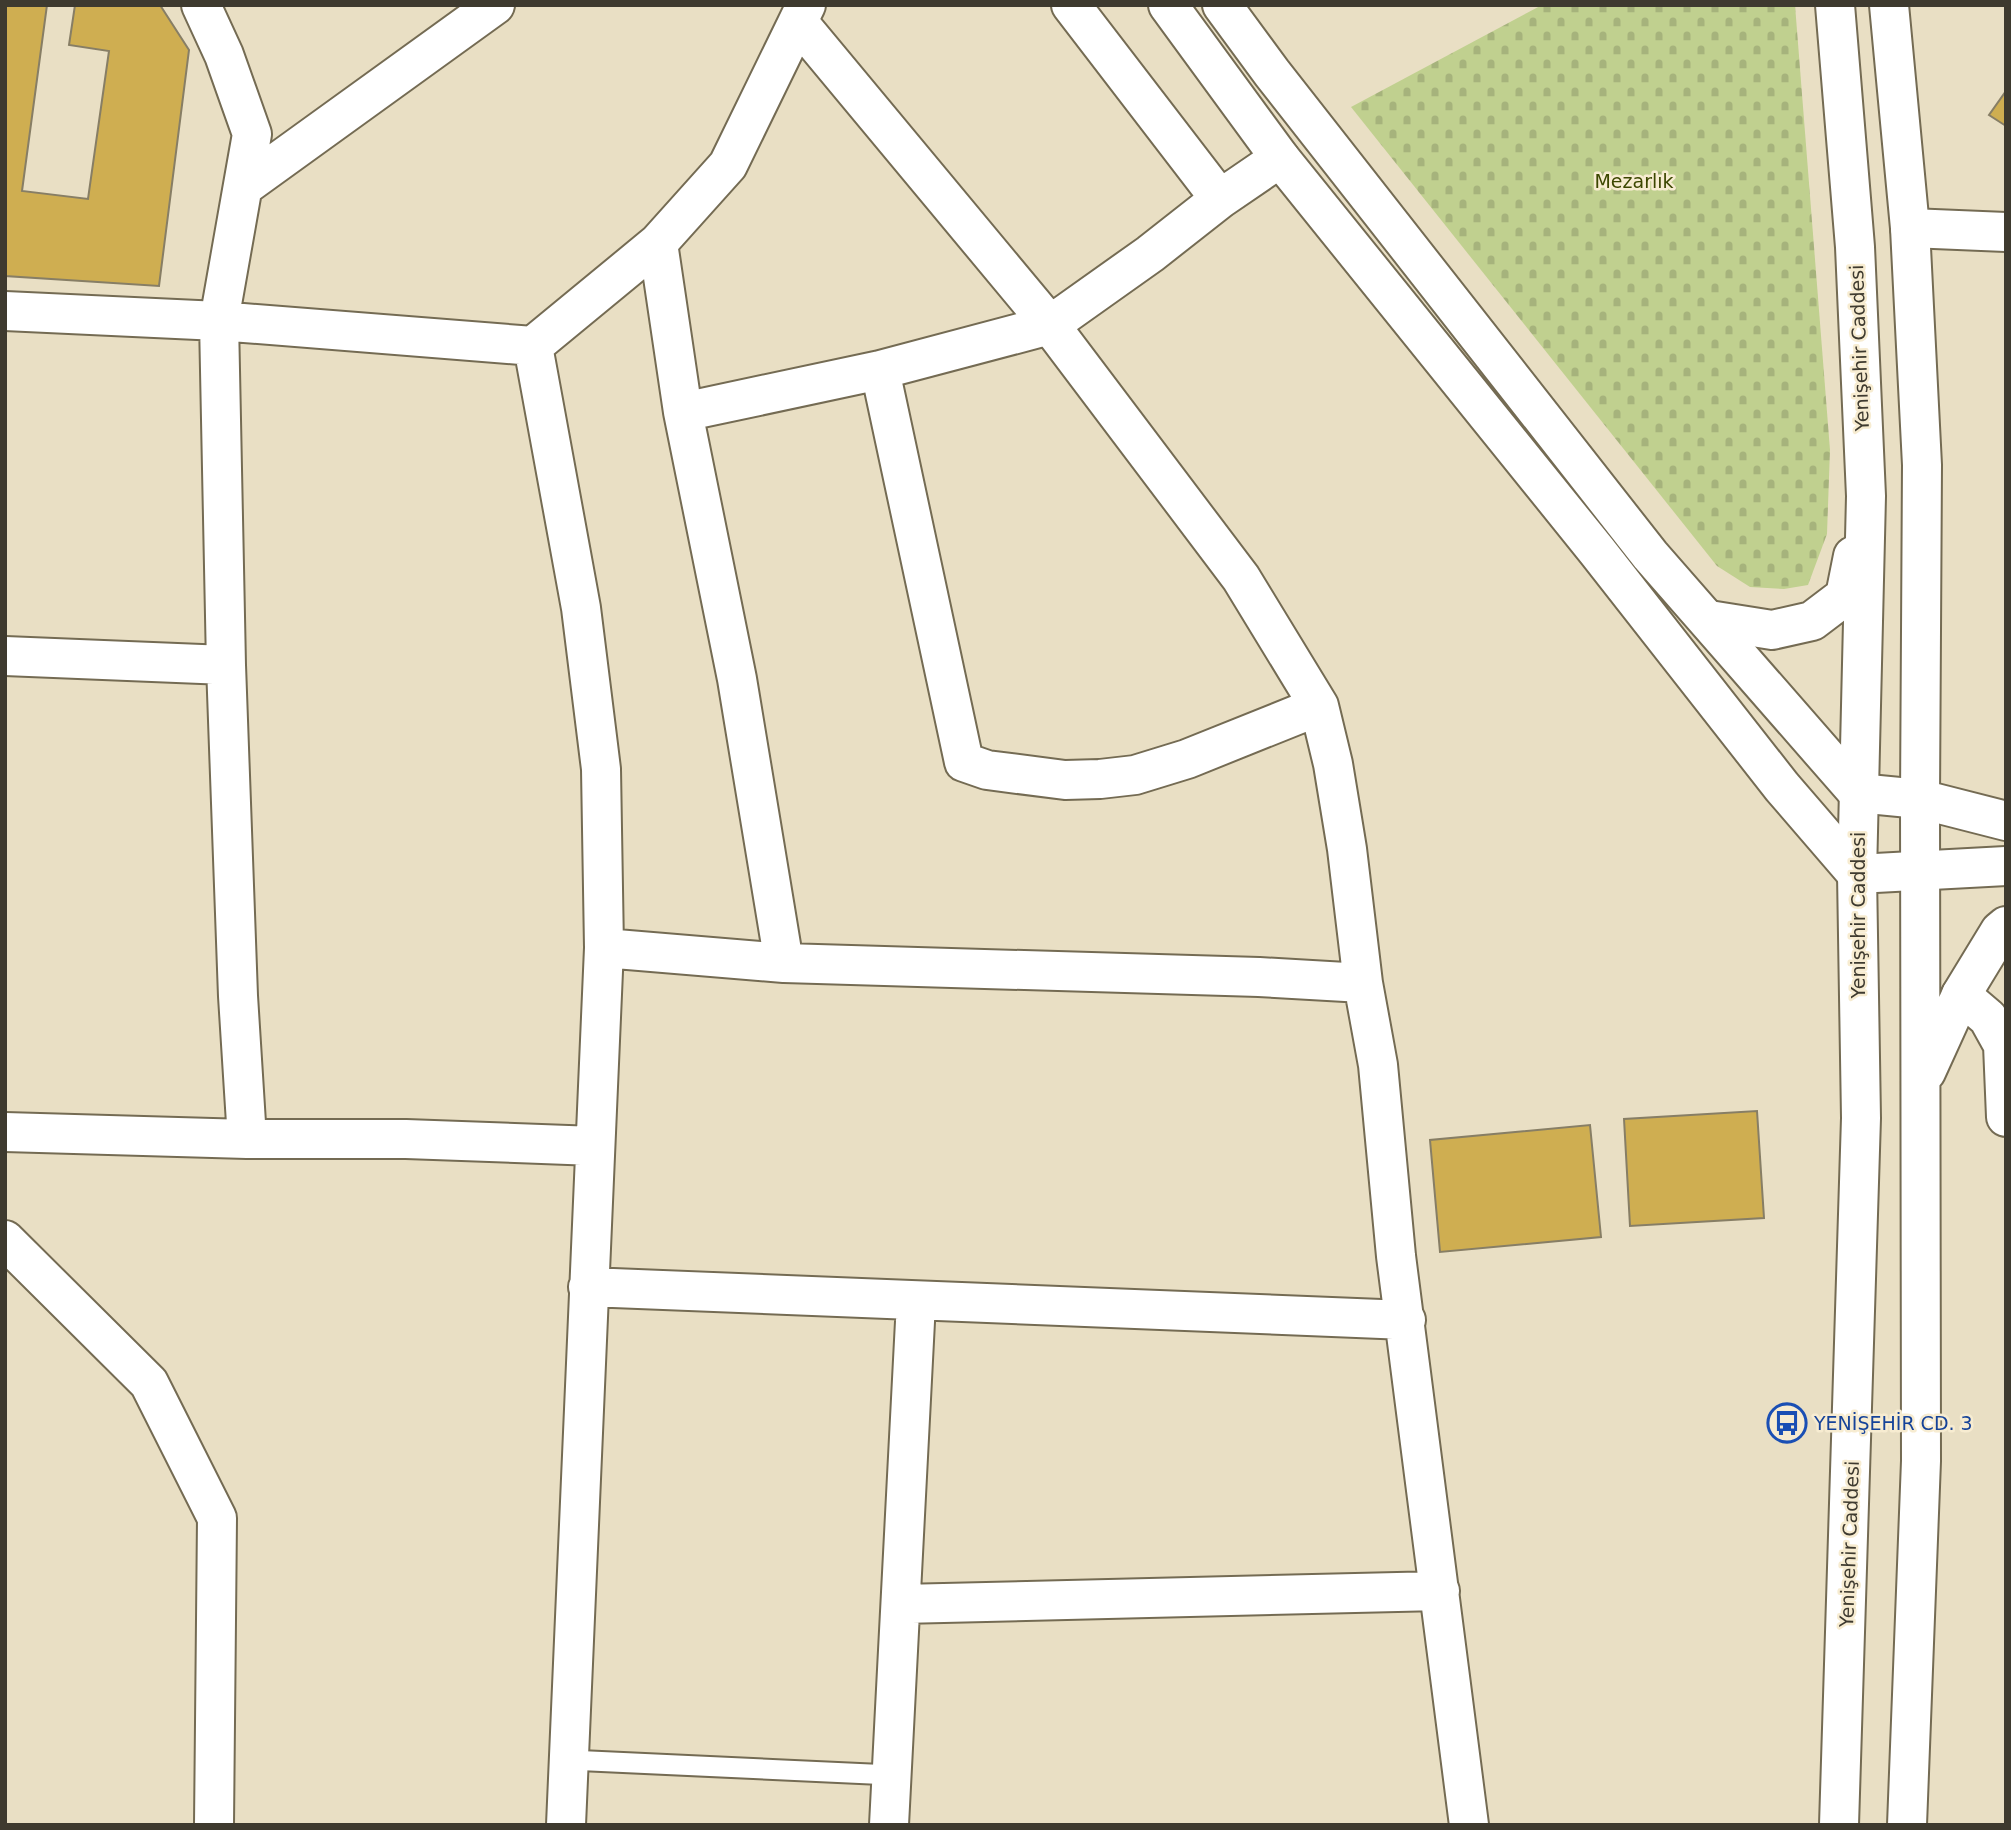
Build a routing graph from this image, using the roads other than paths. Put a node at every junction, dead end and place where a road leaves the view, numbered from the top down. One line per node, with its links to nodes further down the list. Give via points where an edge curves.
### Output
1 (201, 5): 10 (main road, via 252,134)
2 (495, 5): 10 (main road)
3 (1071, 5): 11 (main road)
4 (1168, 5): 9 (main road)
5 (1222, 5): 22 (main road, via 1650,555)
6 (1835, 5): 21 (main road, Yenişehir Caddesi, via 1855,247)
7 (1889, 5): 12 (main road)
8 (802, 14): 14 (main road, via 728,165); 17 (main road)
9 (1280, 158): 11 (main road); 31 (main road, via 1782,788)
10 (243, 187): 16 (main road)
11 (1220, 199): 17 (main road)
12 (1910, 228): 13 (main road); 27 (main road, via 1922,465)
13 (2006, 232)
14 (658, 243): 18 (main road); 20 (main road)
15 (5, 311): 16 (main road)
16 (219, 321): 18 (main road); 24 (main road)
17 (1050, 325): 19 (main road); 25 (main road, via 1241,578)
18 (533, 346): 33 (main road, via 581,608 601,769)
19 (880, 370): 20 (main road); 25 (main road, via 964,762 987,770 1065,780 1135,775 1187,759)
20 (683, 412): 34 (main road, via 737,679)
21 (1866, 496): 22 (main road, via 1844,596 1812,621 1772,631); 26 (main road, Yenişehir Caddesi)
22 (1709, 620): 26 (main road)
23 (5, 656): 24 (main road)
24 (226, 665): 41 (main road)
25 (1319, 705): 35 (main road, via 1347,849)
26 (1858, 793): 27 (main road); 31 (main road, Yenişehir Caddesi)
27 (1920, 799): 28 (main road); 30 (main road)
28 (2006, 821)
29 (2006, 866): 30 (main road)
30 (1920, 870): 31 (main road); 38 (main road)
31 (1857, 874): 55 (main road, Yenişehir Caddesi, via 1861,1118)
32 (2006, 926): 36 (main road)
33 (604, 948): 34 (main road); 42 (main road)
34 (784, 963): 35 (main road, via 1259,976)
35 (1363, 984): 46 (main road, via 1378,1065)
36 (1961, 995): 37 (main road, via 1988,1018); 38 (main road)
37 (2004, 1046): 39 (main road)
38 (1920, 1083): 56 (main road, via 1920,1461)
39 (2006, 1118)
40 (5, 1132): 41 (main road)
41 (247, 1139): 42 (main road)
42 (595, 1146): 44 (main road)
43 (5, 1240): 51 (main road, via 149,1383 217,1518)
44 (588, 1287): 45 (main road); 49 (main road)
45 (916, 1302): 46 (main road); 48 (main road)
46 (1406, 1320): 47 (main road)
47 (1440, 1591): 48 (main road); 54 (main road)
48 (901, 1604): 50 (main road)
49 (569, 1760): 50 (lane); 52 (main road)
50 (892, 1775): 53 (main road)
51 (214, 1825)
52 (566, 1825)
53 (890, 1825)
54 (1469, 1825)
55 (1839, 1825)
56 (1907, 1825)

